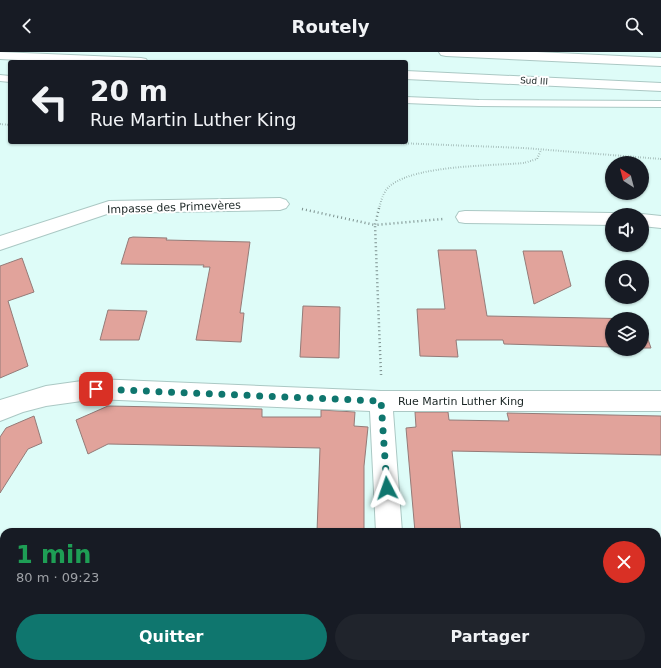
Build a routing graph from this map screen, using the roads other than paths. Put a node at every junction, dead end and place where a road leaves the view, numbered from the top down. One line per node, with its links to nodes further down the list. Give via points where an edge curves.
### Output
1 (446, 52): 4 (main road)
2 (0, 55): 3 (main road)
3 (101, 60)
4 (661, 62)
5 (408, 75): 6 (main road, Sud III)
6 (661, 87)
7 (408, 100): 8 (lane)
8 (661, 104)
9 (280, 204): 14 (main road, Impasse des Primevères, via 109,207)
10 (465, 217): 11 (main road)
11 (605, 219)
12 (649, 221): 13 (main road)
13 (661, 222)
14 (0, 243)
15 (381, 401): 16 (main road, Rue Martin Luther King); 17 (main road, Rue Martin Luther King, via 96,389 59,392); 18 (main road)
16 (661, 402)
17 (0, 411)
18 (389, 528)

